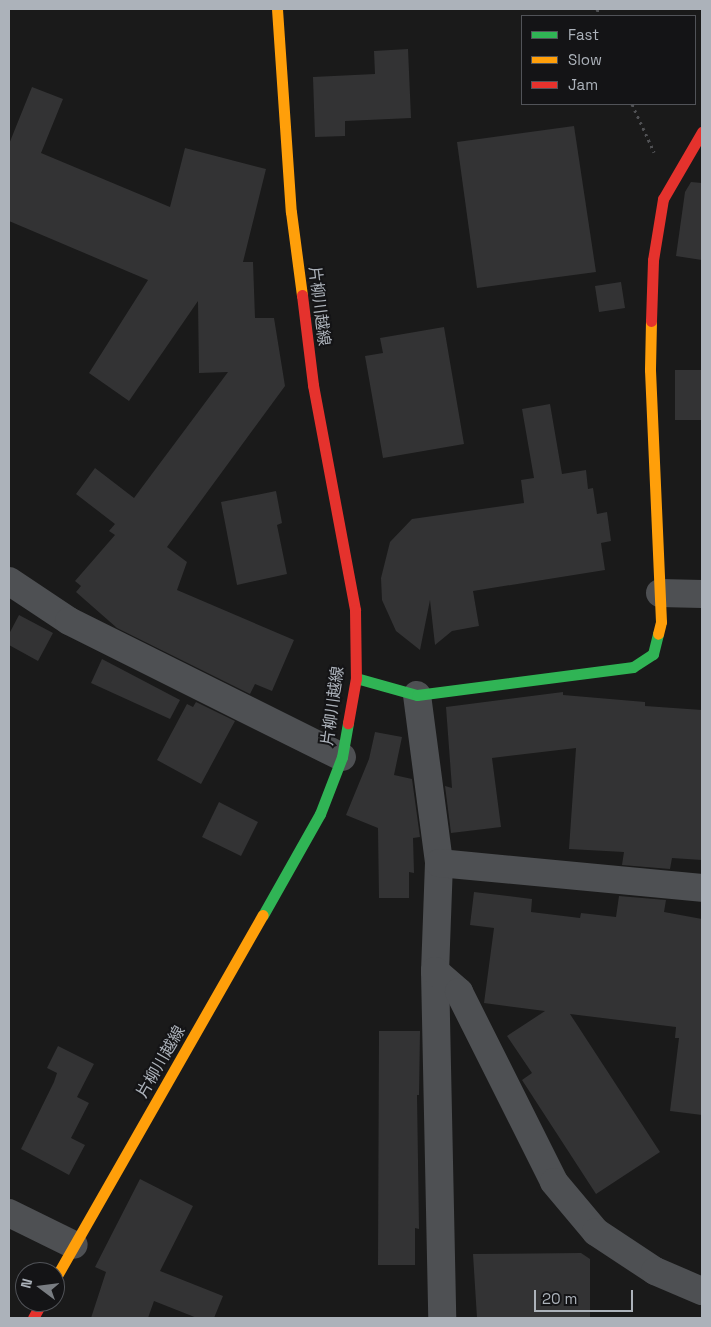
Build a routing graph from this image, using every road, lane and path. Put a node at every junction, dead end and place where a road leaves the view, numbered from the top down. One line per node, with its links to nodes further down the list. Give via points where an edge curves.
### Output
1 (277, 9): 8 (main road, 片柳川越線, via 291,212 313,385 355,610)
2 (632, 105): 4 (path)
3 (702, 132): 4 (main road)
4 (670, 184): 6 (main road, via 663,199 653,260 650,343)
5 (9, 581): 10 (street, via 69,621)
6 (660, 593): 7 (street); 9 (main road, via 661,622 653,654 632,667)
7 (702, 594)
8 (356, 678): 9 (main road); 10 (main road, 片柳川越線)
9 (417, 695): 11 (street)
10 (342, 757): 15 (main road, 片柳川越線, via 320,814 284,881)
11 (439, 863): 12 (street); 13 (street)
12 (702, 888)
13 (435, 971): 17 (street, via 459,992 554,1182 596,1232 655,1271); 18 (street)
14 (9, 1212): 15 (street)
15 (74, 1245): 16 (main road, 片柳川越線)
16 (64, 1262)
17 (702, 1291)
18 (442, 1318)

